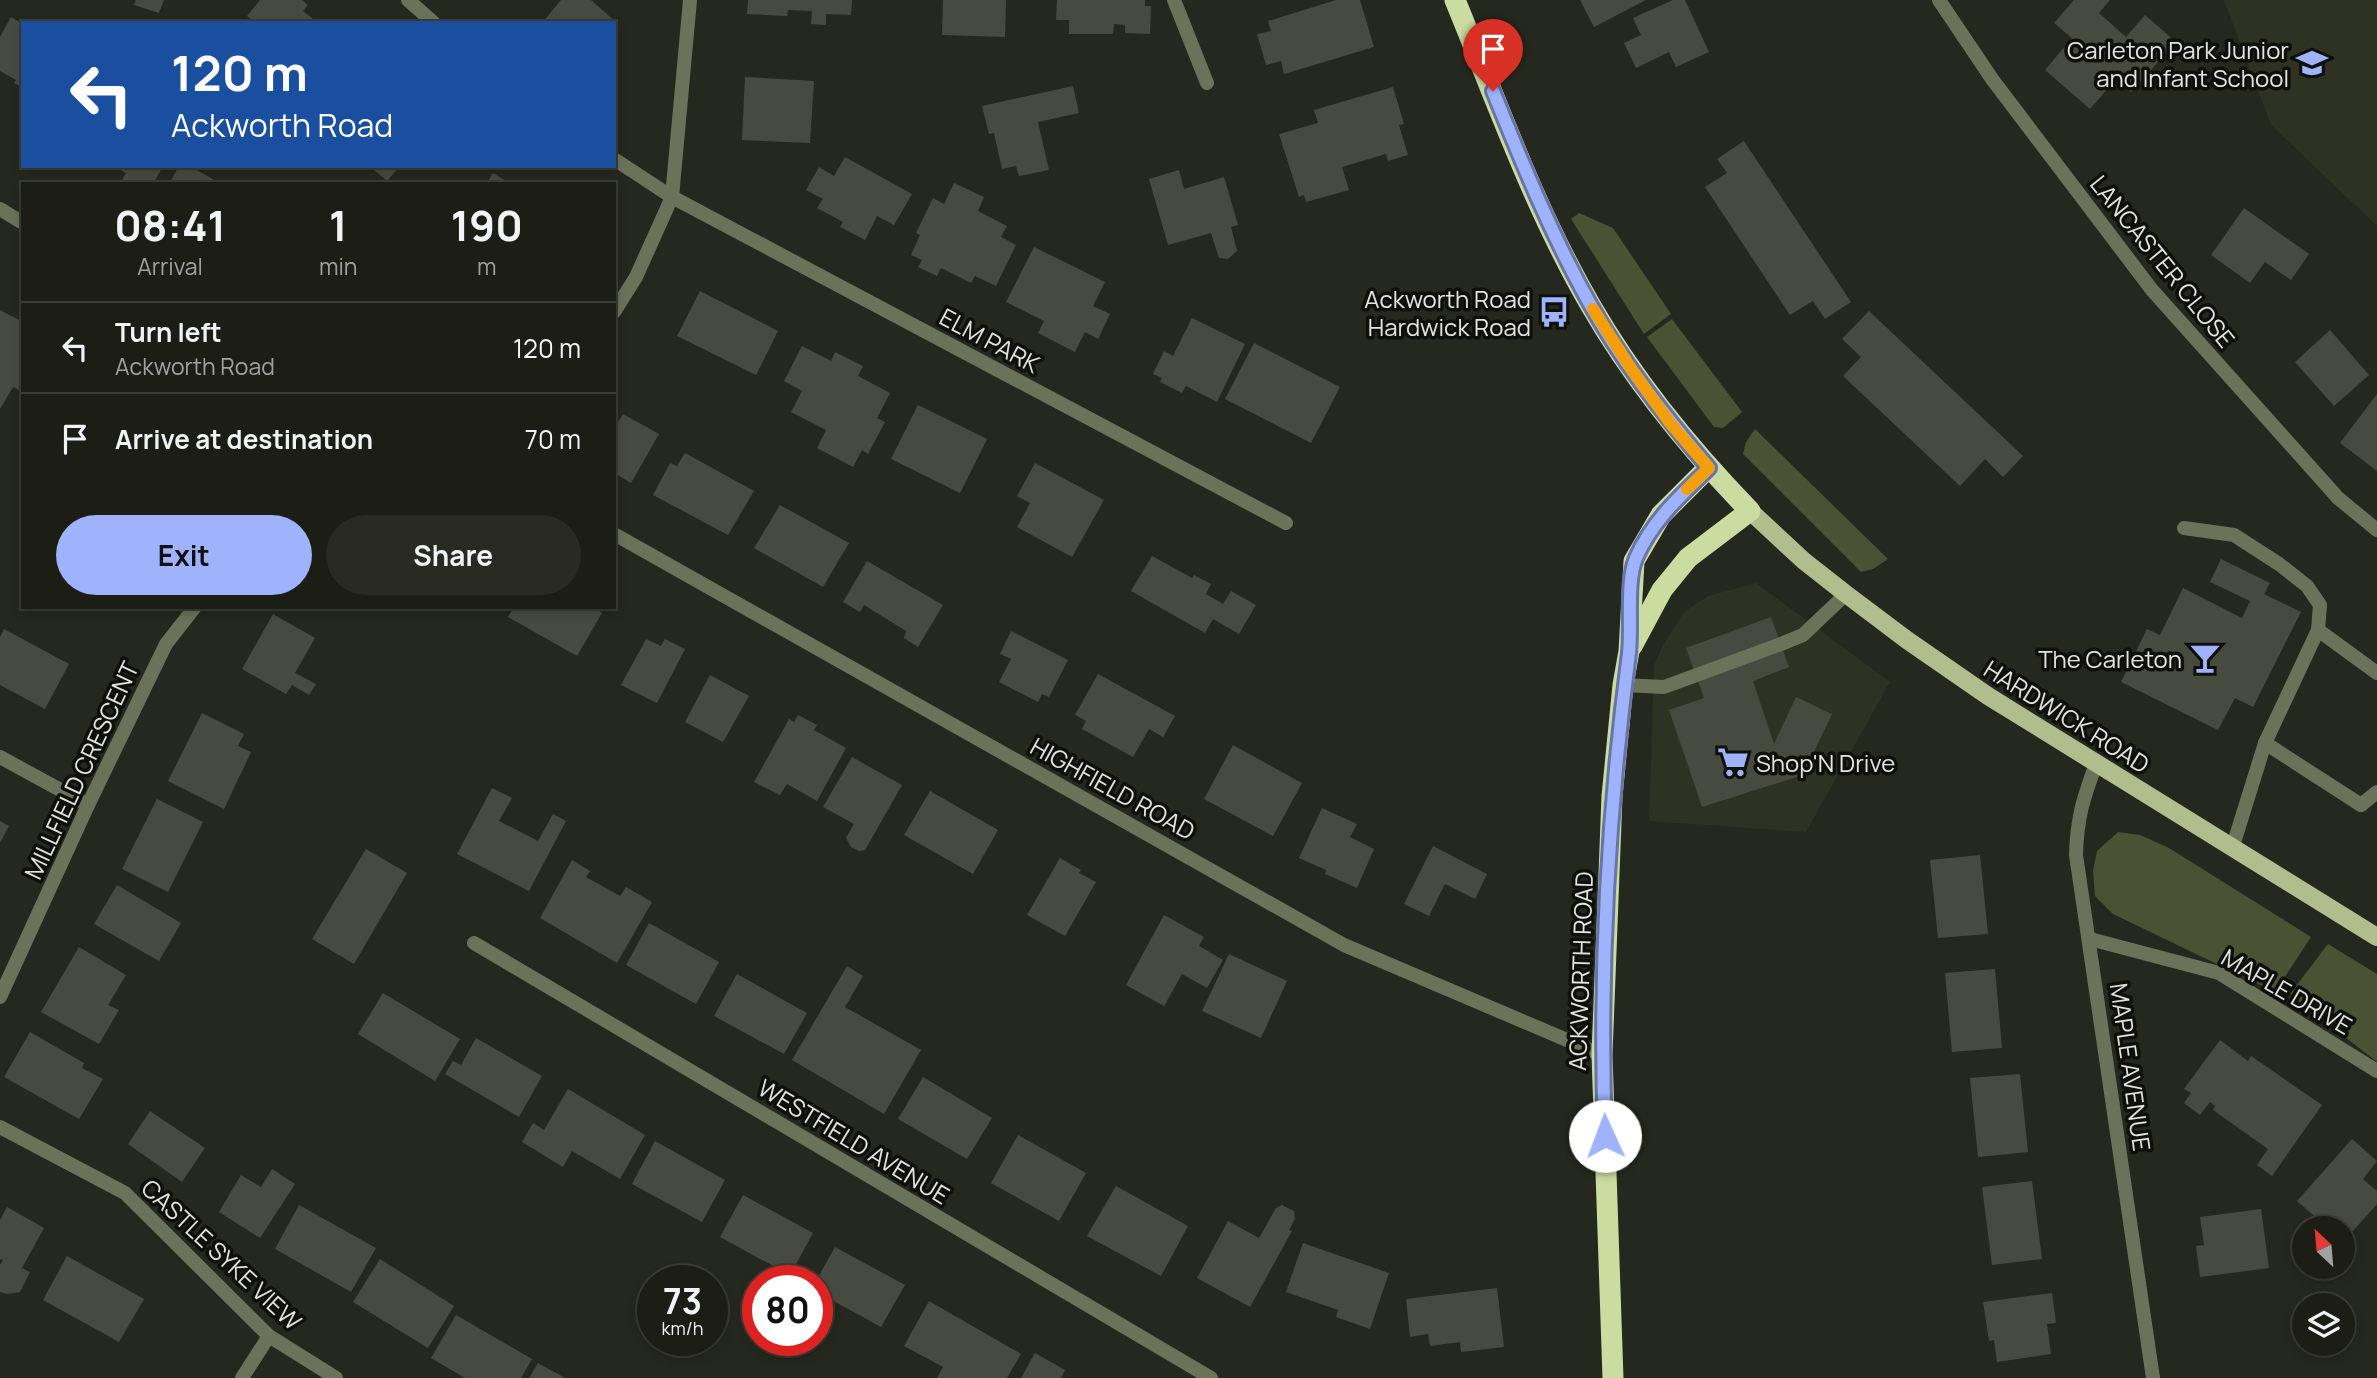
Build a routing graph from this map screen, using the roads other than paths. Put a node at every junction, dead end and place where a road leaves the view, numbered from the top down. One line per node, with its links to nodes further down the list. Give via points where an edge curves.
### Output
1 (408, 0): 6 (street)
2 (690, 0): 9 (street)
3 (1174, 0): 7 (street)
4 (1455, 0): 13 (highway, via 1549,223 1591,306 1670,423)
5 (1939, 0): 17 (street, LANCASTER CLOSE, via 1992,79 2152,290 2339,498)
6 (432, 21)
7 (1207, 83)
8 (616, 160): 9 (street, ELM PARK)
9 (672, 197): 12 (street, via 636,277); 15 (street, ELM PARK)
10 (0, 209): 11 (street)
11 (21, 222)
12 (616, 309)
13 (1709, 468): 14 (highway); 22 (highway, ACKWORTH ROAD, via 1661,515 1634,561)
14 (1749, 511): 19 (main road, HARDWICK ROAD); 22 (highway, ACKWORTH ROAD, via 1688,558 1662,590)
15 (1286, 523)
16 (2184, 528): 21 (street, via 2234,535 2279,564 2307,586 2320,605)
17 (2377, 530)
18 (616, 535): 35 (street, HIGHFIELD ROAD, via 1344,945)
19 (1846, 594): 24 (street, via 1803,635 1781,645 1664,687); 27 (main road, HARDWICK ROAD, via 1988,696)
20 (193, 609): 29 (street, MILLFIELD CRESCENT, via 166,644)
21 (2318, 631): 23 (street); 25 (street)
22 (1629, 651): 24 (highway, ACKWORTH ROAD)
23 (2377, 673)
24 (1623, 685): 35 (highway, ACKWORTH ROAD, via 1612,796)
25 (2265, 743): 28 (street, via 2361,805); 30 (street)
26 (0, 757): 29 (street)
27 (2096, 764): 30 (main road, HARDWICK ROAD); 32 (street, MAPLE AVENUE, via 2077,825 2077,856)
28 (2377, 792)
29 (88, 805): 34 (street, MILLFIELD CRESCENT)
30 (2232, 849): 31 (main road, HARDWICK ROAD)
31 (2376, 935)
32 (2090, 939): 36 (street, MAPLE DRIVE, via 2219,974); 43 (street, MAPLE AVENUE)
33 (474, 943): 41 (street, WESTFIELD AVENUE)
34 (0, 997)
35 (1602, 1055): 42 (highway, ACKWORTH ROAD)
36 (2377, 1071)
37 (0, 1127): 38 (street, CASTLE SYKE VIEW, via 125,1193)
38 (269, 1336): 39 (street); 40 (street, CASTLE SYKE VIEW)
39 (242, 1378)
40 (336, 1378)
41 (1211, 1378)
42 (1613, 1378)
43 (2153, 1378)

